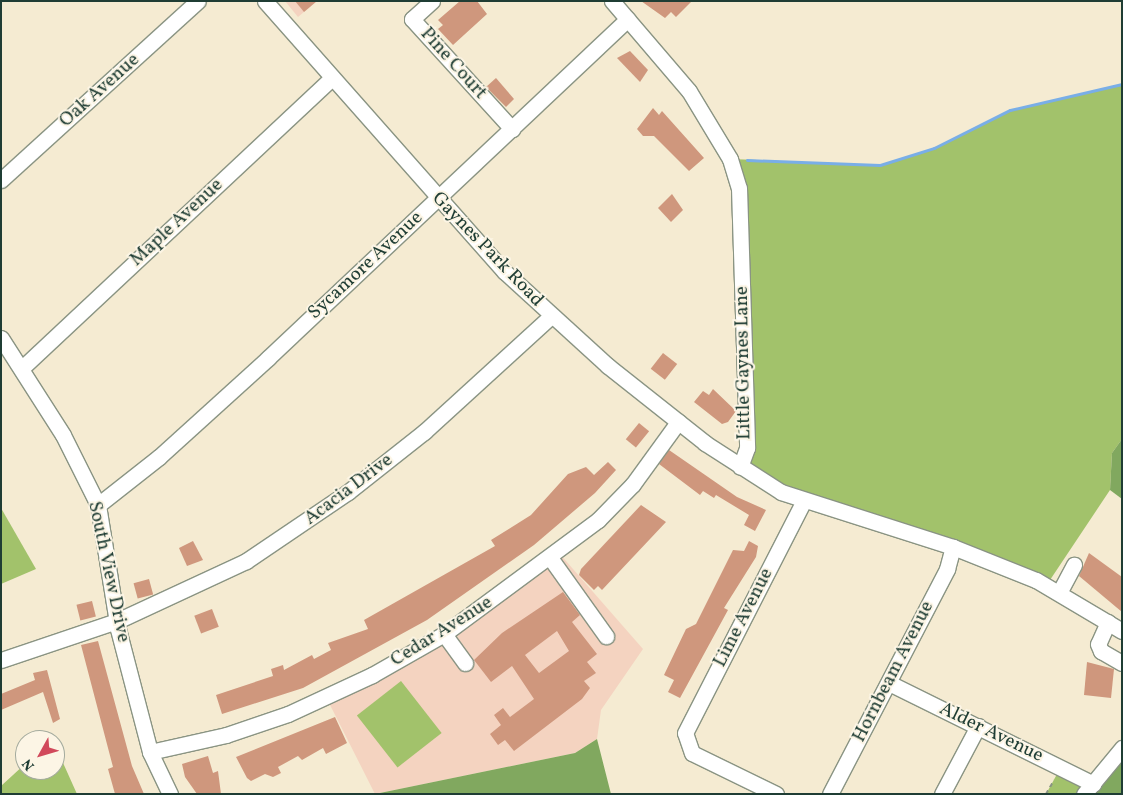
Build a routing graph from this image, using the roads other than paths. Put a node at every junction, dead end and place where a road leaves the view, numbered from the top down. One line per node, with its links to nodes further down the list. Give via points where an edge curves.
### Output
1 (198, 1): 8 (street, Oak Avenue)
2 (264, 1): 6 (street, Gaynes Park Road)
3 (432, 1): 7 (street, Pine Court, via 412,19)
4 (612, 1): 5 (street, Little Gaynes Lane)
5 (628, 19): 7 (street, Sycamore Avenue); 14 (street, Little Gaynes Lane, via 710,123 730,159 739,188 747,448)
6 (331, 79): 9 (street, Gaynes Park Road); 12 (street, Maple Avenue)
7 (512, 129): 9 (street, Sycamore Avenue)
8 (1, 180)
9 (437, 200): 10 (street, Gaynes Park Road); 16 (street, Sycamore Avenue, via 166,451)
10 (551, 316): 13 (street, Gaynes Park Road); 21 (street, Acacia Drive, via 424,432 348,492 246,561)
11 (1, 338): 12 (street, South View Drive)
12 (22, 368): 16 (street, South View Drive)
13 (678, 422): 14 (street, Gaynes Park Road); 18 (street, Cedar Avenue, via 633,484)
14 (740, 467): 15 (street, Little Gaynes Lane)
15 (803, 502): 17 (street, Little Gaynes Lane); 34 (street, Lime Avenue, via 685,733 692,753)
16 (98, 505): 21 (street, South View Drive)
17 (953, 547): 20 (street, Little Gaynes Lane); 28 (street, Hornbeam Avenue)
18 (551, 559): 23 (street, Cedar Avenue); 24 (street)
19 (1074, 565): 20 (street)
20 (1058, 593): 22 (street, Little Gaynes Lane)
21 (117, 621): 25 (street, Acacia Drive); 31 (street, South View Drive)
22 (1118, 626): 27 (street, via 1098,644 1100,651)
23 (444, 634): 26 (street); 31 (street, Cedar Avenue, via 372,675 288,714 226,735)
24 (606, 636)
25 (1, 660)
26 (465, 663)
27 (1122, 663)
28 (889, 682): 29 (street, Alder Avenue); 35 (street, Hornbeam Avenue)
29 (978, 726): 32 (street, Alder Avenue); 36 (street)
30 (1119, 748): 32 (street)
31 (150, 752): 33 (street, South View Drive)
32 (1089, 789)
33 (170, 794)
34 (776, 794)
35 (830, 794)
36 (942, 794)

